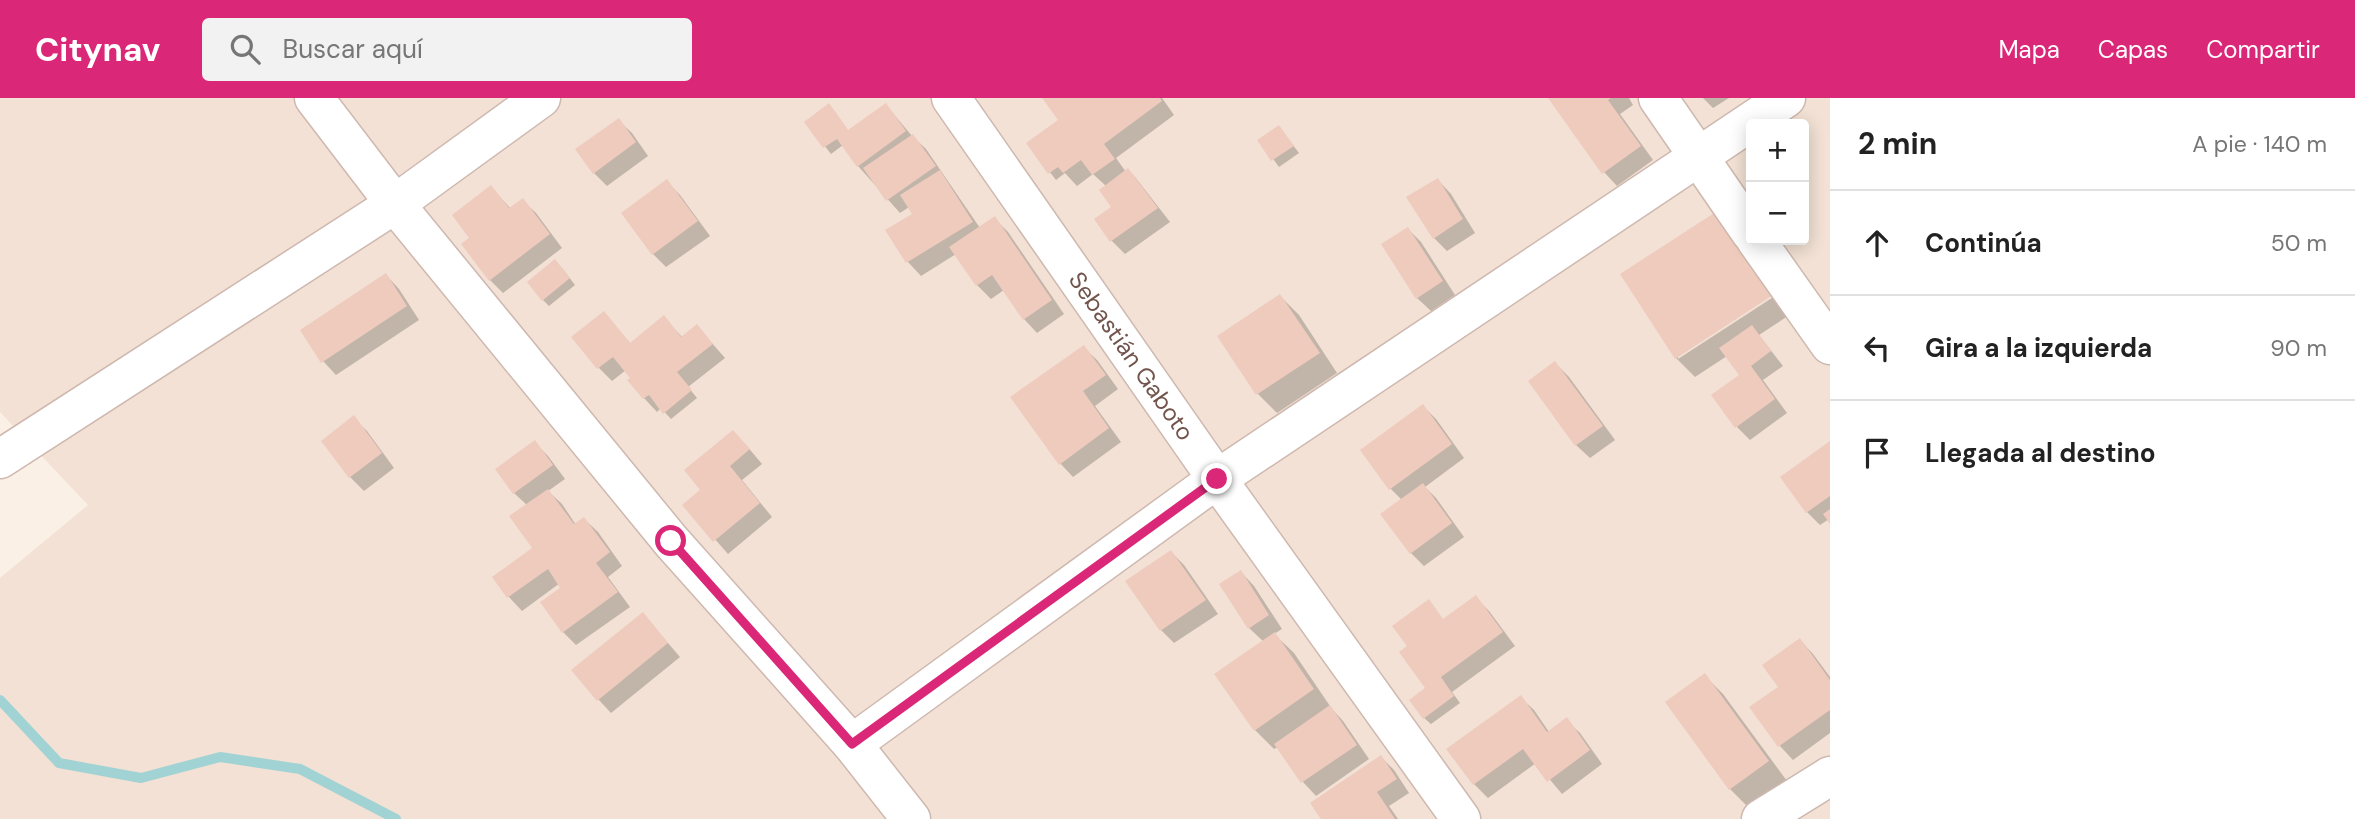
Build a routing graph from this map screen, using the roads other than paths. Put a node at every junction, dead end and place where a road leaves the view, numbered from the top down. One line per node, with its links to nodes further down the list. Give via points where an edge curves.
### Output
1 (314, 98): 7 (street)
2 (541, 98): 7 (street)
3 (951, 98): 12 (street, Sebastián Gaboto)
4 (1658, 98): 6 (street)
5 (1786, 98): 6 (street)
6 (1698, 157): 8 (street); 12 (street)
7 (395, 204): 11 (street); 13 (street, via 671,541)
8 (1746, 226)
9 (1760, 245): 10 (street)
10 (1830, 345)
11 (0, 459)
12 (1217, 479): 13 (street); 16 (street, Sebastián Gaboto)
13 (852, 744): 15 (street)
14 (1830, 776): 17 (street)
15 (911, 819)
16 (1461, 819)
17 (1761, 819)

